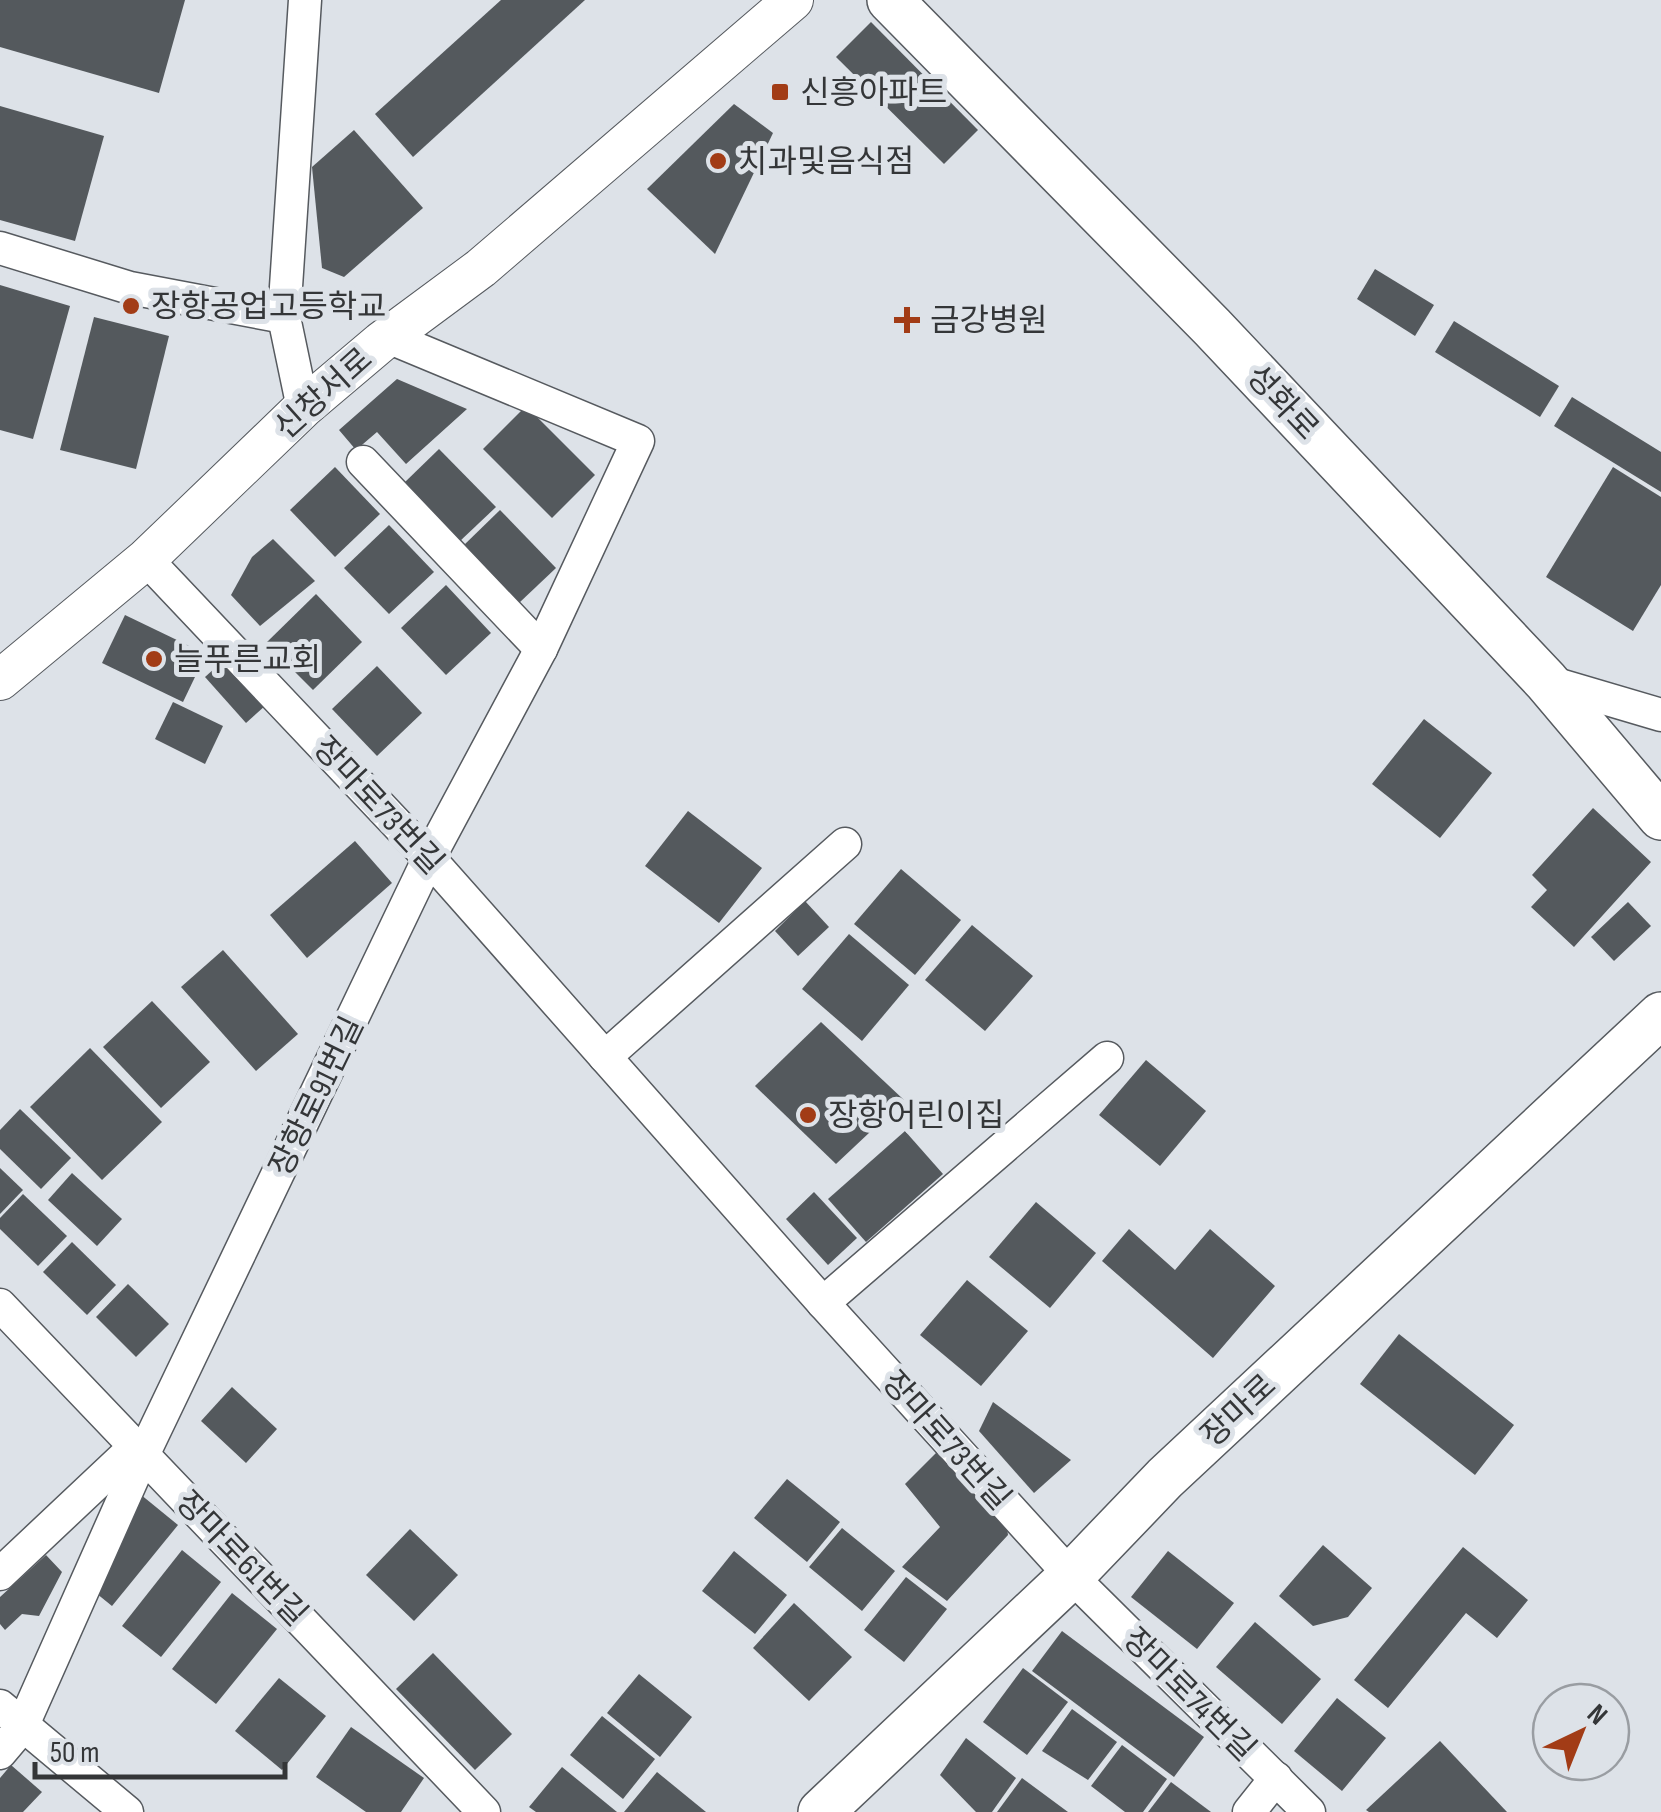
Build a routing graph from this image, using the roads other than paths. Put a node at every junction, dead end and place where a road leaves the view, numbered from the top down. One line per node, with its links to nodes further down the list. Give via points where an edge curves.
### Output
1 (305, 0): 5 (street)
2 (793, 0): 6 (street, 신창서로, via 481,268)
3 (890, 0): 12 (main road, 성화로)
4 (0, 248): 5 (street, via 130,288)
5 (284, 317): 7 (street)
6 (388, 337): 7 (street, 신창서로); 10 (street, 장항로91번길, via 638,441)
7 (303, 408): 9 (street, 신창서로)
8 (363, 462): 10 (street)
9 (146, 559): 11 (street, 신창서로); 16 (street, 장마로73번길)
10 (541, 650): 16 (street, 장항로91번길)
11 (0, 680)
12 (1546, 680): 13 (street); 14 (main road, 성화로)
13 (1661, 715)
14 (1661, 817)
15 (844, 844): 18 (street)
16 (430, 858): 18 (street, 장마로73번길); 22 (street, 장항로91번길)
17 (1661, 1015): 24 (main road, 장마로, via 1165,1478)
18 (605, 1057): 21 (street, 장마로73번길)
19 (1107, 1058): 21 (street)
20 (0, 1304): 22 (street, 장마로61번길)
21 (822, 1304): 24 (street, 장마로73번길)
22 (140, 1450): 23 (street); 25 (street, 장항로91번길); 29 (street, 장마로61번길)
23 (0, 1574)
24 (1071, 1576): 27 (street, 장마로74번길); 30 (main road, 장마로)
25 (11, 1716): 26 (street, 장항로91번길); 28 (street)
26 (0, 1753)
27 (1276, 1778): 31 (street); 32 (street, 장마로74번길)
28 (127, 1812)
29 (484, 1812)
30 (821, 1812)
31 (1249, 1812)
32 (1309, 1812)

